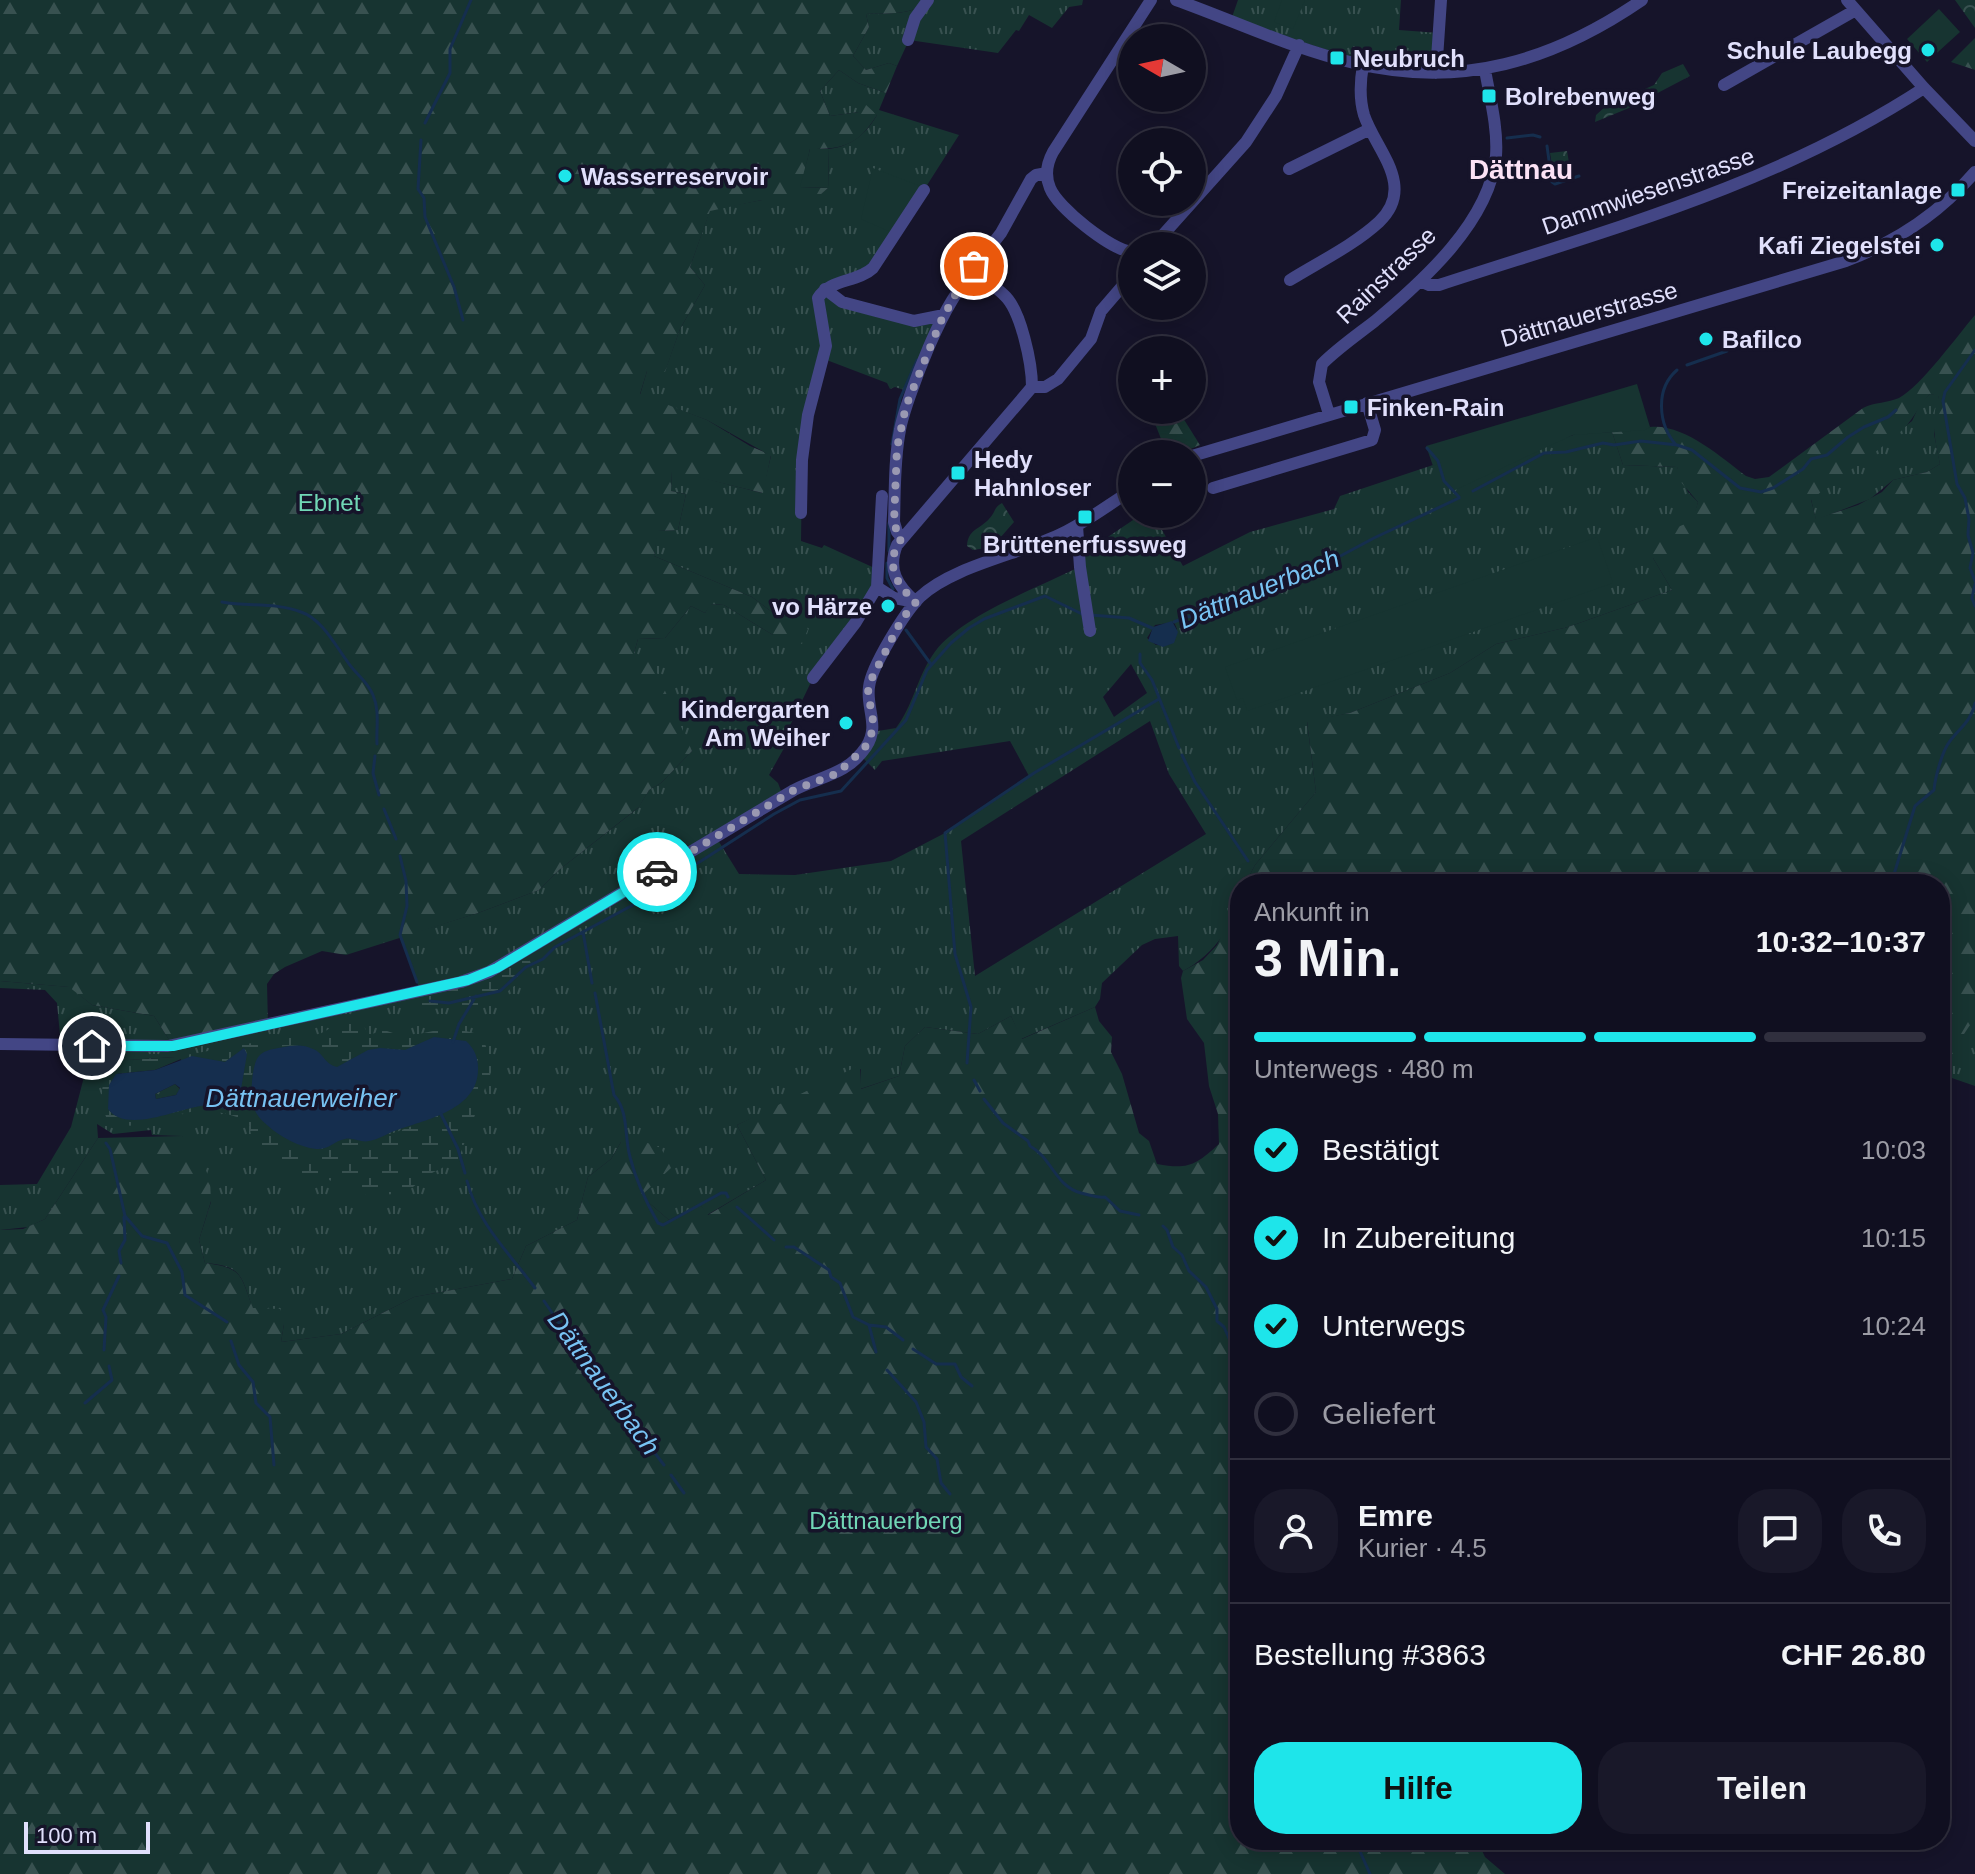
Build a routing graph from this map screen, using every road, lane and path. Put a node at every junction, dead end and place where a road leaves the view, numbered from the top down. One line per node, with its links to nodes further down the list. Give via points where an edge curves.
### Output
1 (928, 0): 7 (street)
2 (1151, 0): 18 (street, via 1053,152)
3 (1176, 0): 8 (street)
4 (1441, 0): 11 (street)
5 (1642, 0): 10 (street, via 1568,44)
6 (1851, 5): 12 (street); 13 (street)
7 (908, 40)
8 (1299, 45): 9 (street); 20 (street, via 1258,125)
9 (1363, 65): 11 (street); 14 (street, via 1361,97)
10 (1485, 70): 11 (street); 24 (street, Rainstrasse, via 1496,147 1490,183 1476,214)
11 (1436, 73)
12 (1724, 85)
13 (1924, 88): 15 (street); 24 (street, Dammwiesenstrasse, via 1804,155 1723,191 1439,285)
14 (1370, 129): 16 (street); 23 (street, via 1394,179 1390,205 1369,230)
15 (1975, 141)
16 (1289, 169)
17 (1975, 172): 29 (street, Dättnauerstrasse, via 1910,229 1846,261)
18 (1047, 173): 21 (street, via 1059,202); 22 (street, via 1032,177)
19 (924, 190): 25 (street, via 873,268)
20 (1168, 232)
21 (1118, 248)
22 (970, 279): 27 (street); 28 (street, via 985,280 1013,304)
23 (1290, 280)
24 (1420, 281): 30 (street, Rainstrasse, via 1322,364 1319,382)
25 (825, 289): 27 (street, via 842,302 914,321); 35 (street, via 817,302 826,346 805,431)
26 (1118, 291): 28 (street, via 1105,306 1091,339 1058,379)
27 (944, 315): 37 (street, via 910,392 899,433 894,522)
28 (1032, 387): 37 (street)
29 (1367, 403): 30 (street, Dättnauerstrasse); 32 (street, via 1375,430 1372,440)
30 (1329, 414): 31 (street, Dättnauerstrasse)
31 (1206, 452)
32 (1213, 488)
33 (882, 496): 38 (street)
34 (1118, 499): 36 (street)
35 (801, 513)
36 (1077, 526): 39 (street, via 944,580); 40 (street)
37 (902, 538): 39 (street, via 892,568 898,584)
38 (877, 587): 39 (street); 41 (street)
39 (916, 602): 42 (street, via 871,677 873,727 863,751 836,774 794,790 497,968 468,980 168,1046)
40 (1089, 620)
41 (813, 678)
42 (0, 1044)

